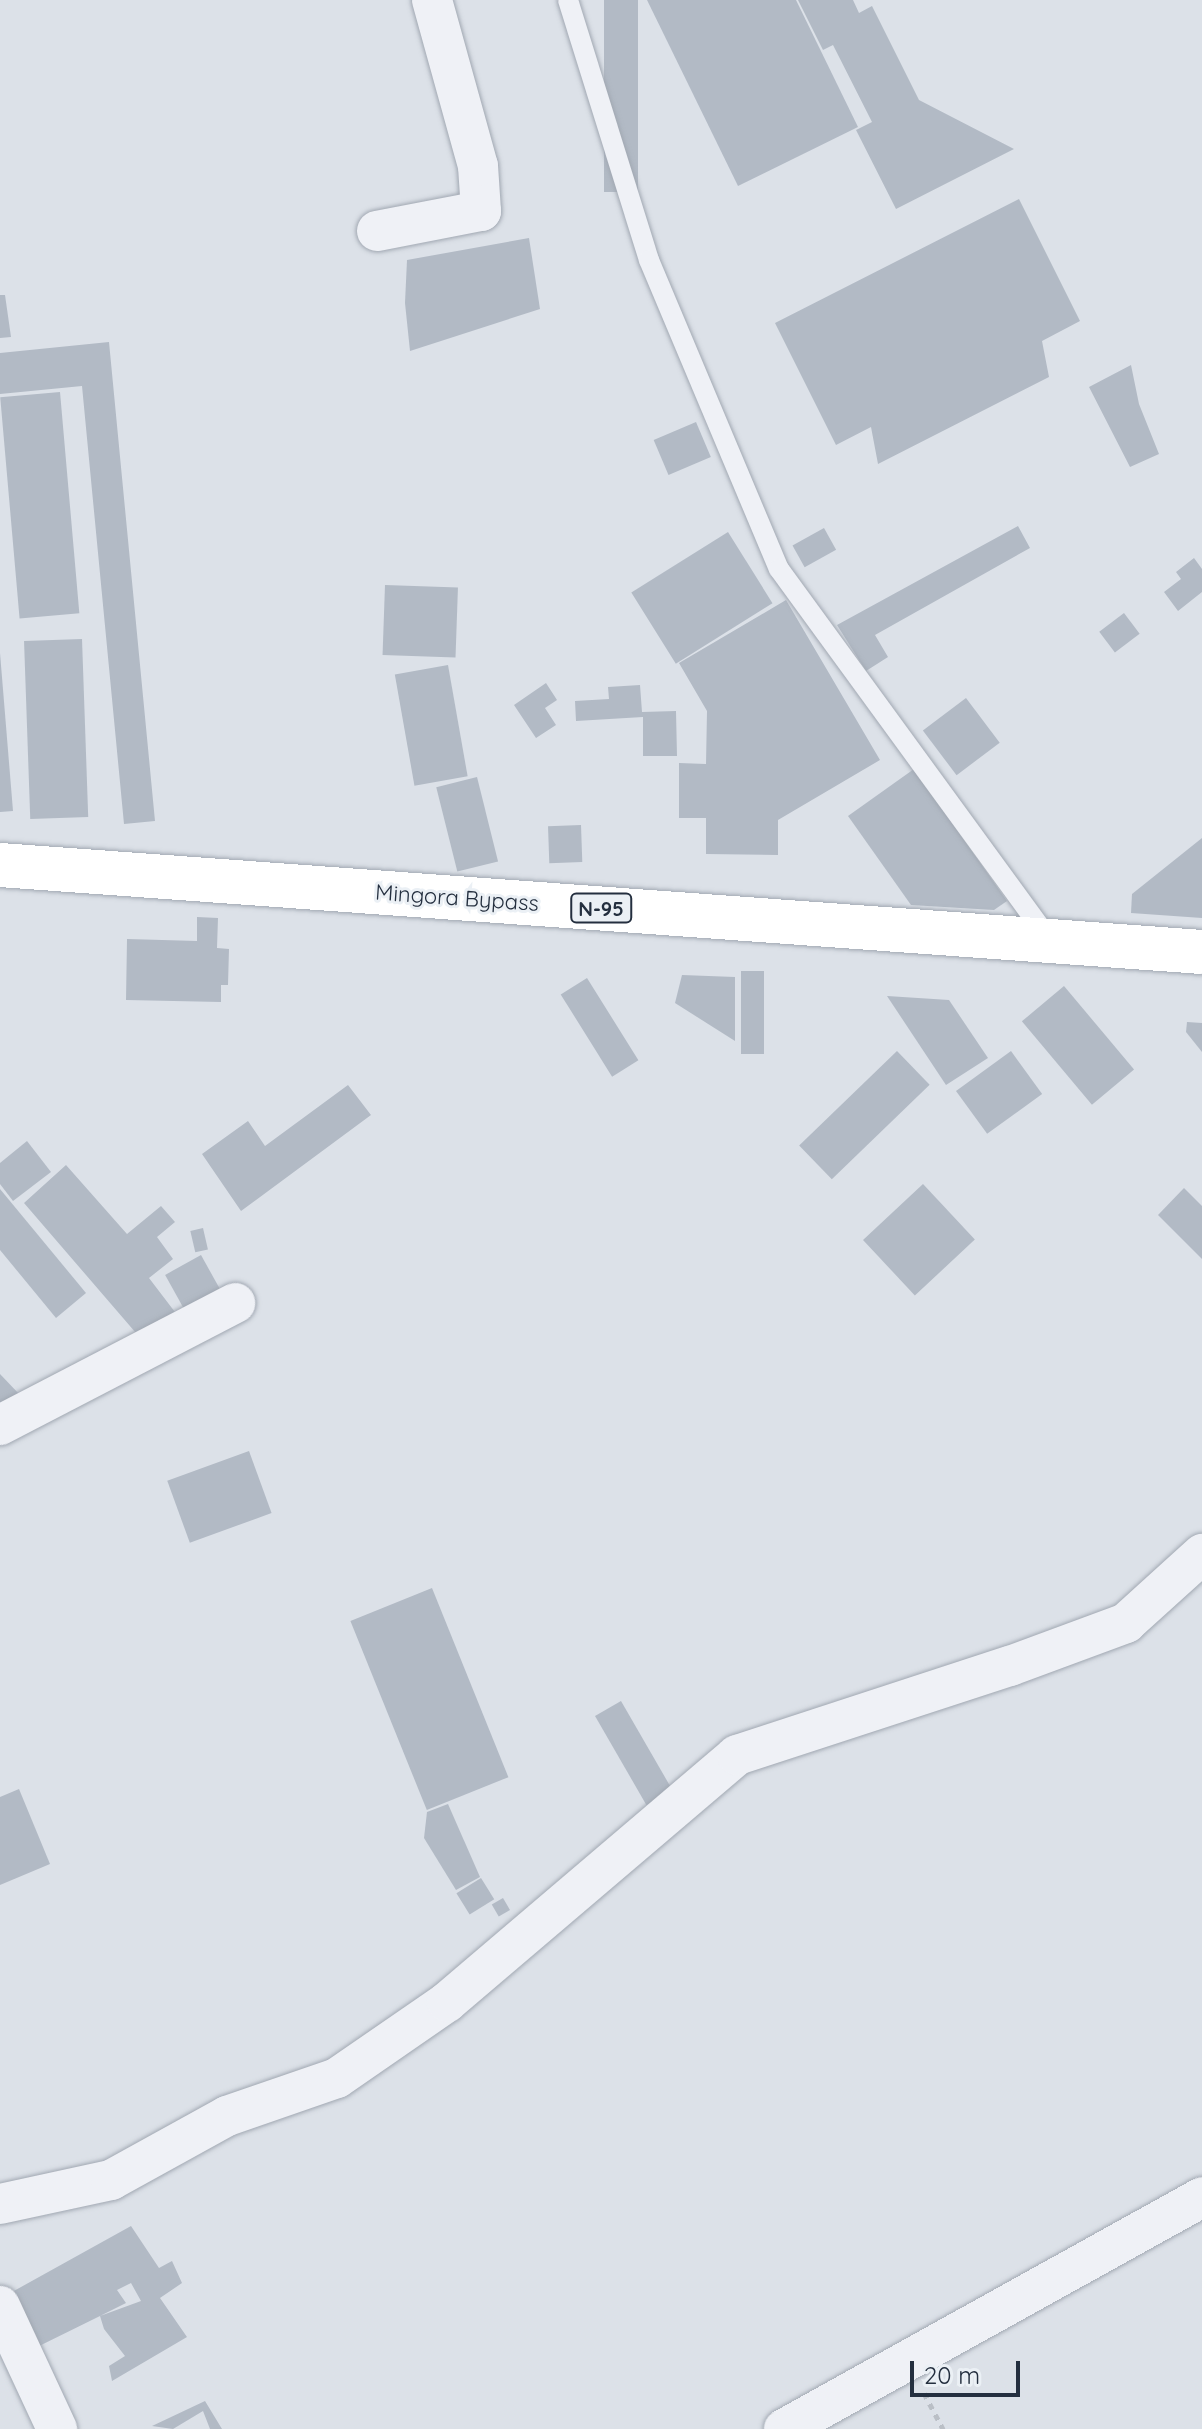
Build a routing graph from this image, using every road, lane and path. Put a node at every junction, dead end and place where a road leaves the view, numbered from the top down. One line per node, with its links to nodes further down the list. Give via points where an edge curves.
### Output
1 (432, 0): 3 (street, via 478,166 481,211)
2 (568, 0): 5 (lane, via 649,260 779,569)
3 (377, 231)
4 (0, 865): 5 (highway, Mingora Bypass / N-95)
5 (1049, 941): 6 (highway, Mingora Bypass / N-95)
6 (1202, 952)
7 (235, 1303): 8 (street)
8 (0, 1425)
9 (1202, 1554): 11 (street, via 1126,1623 737,1755 447,2002 337,2078 227,2116 111,2180)
10 (1202, 2197): 14 (street)
11 (0, 2204)
12 (0, 2306): 13 (street)
13 (57, 2429)
14 (784, 2429)

